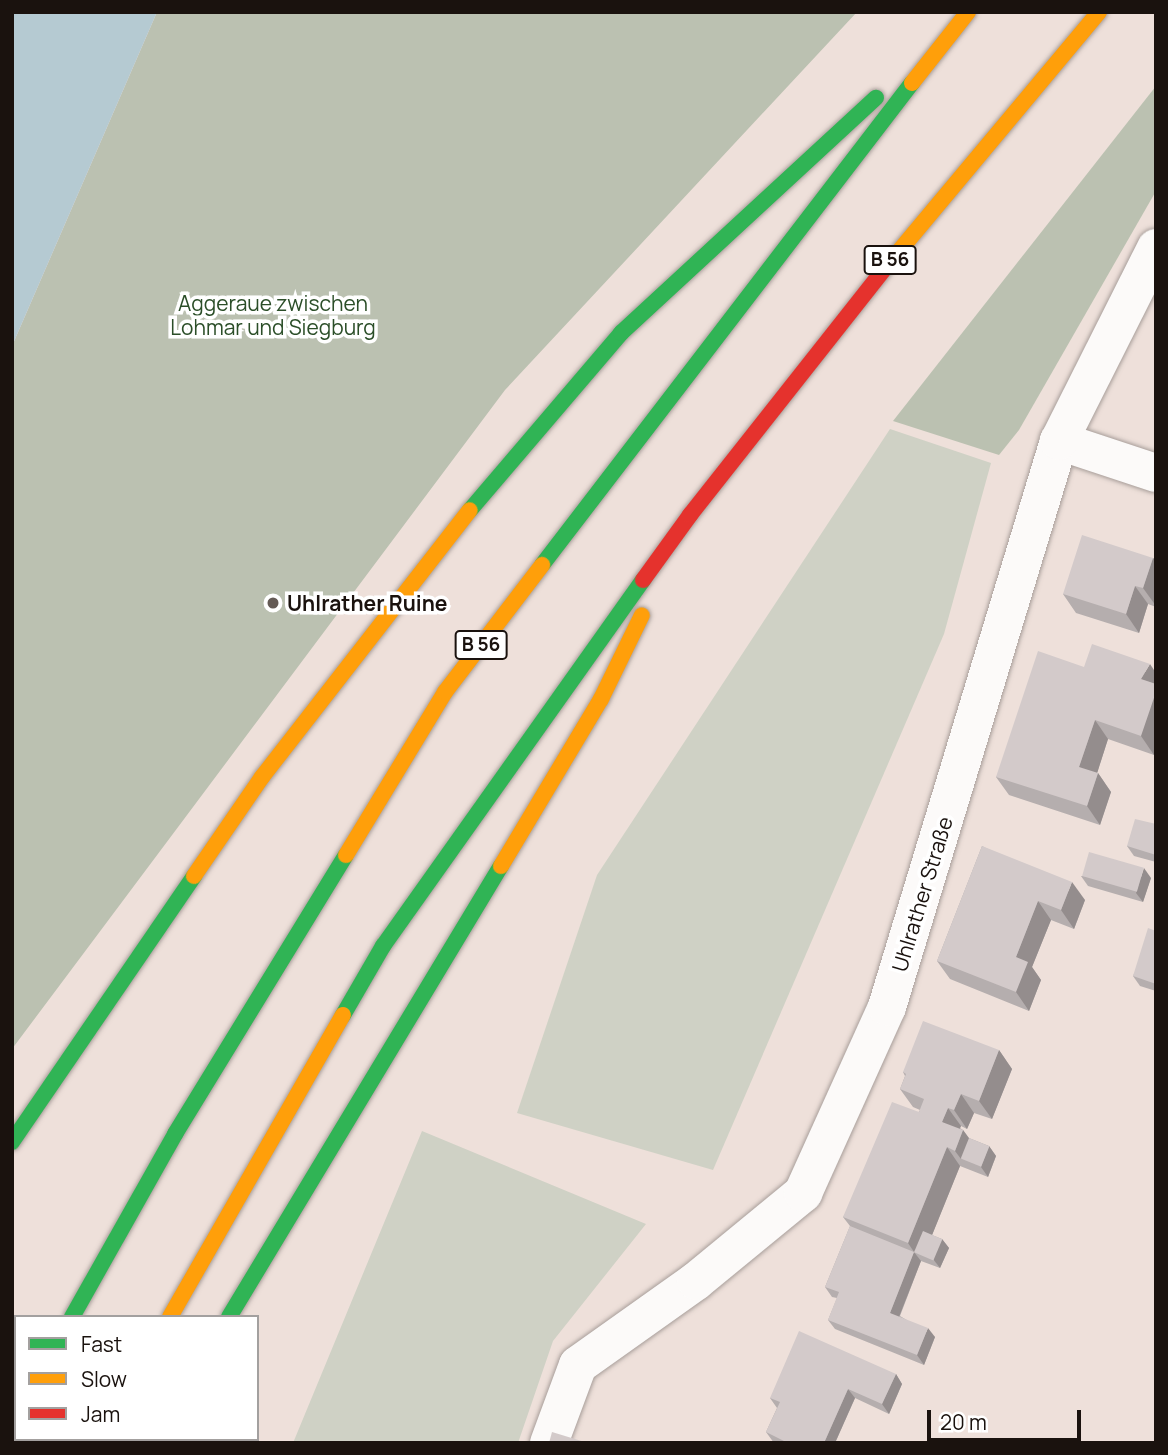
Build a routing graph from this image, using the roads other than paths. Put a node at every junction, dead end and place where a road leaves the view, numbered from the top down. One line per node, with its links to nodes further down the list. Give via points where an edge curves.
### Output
1 (1098, 12): 6 (highway, B 56, via 881,272)
2 (964, 17): 7 (highway, via 621,333 453,530 262,777); 8 (highway, B 56, via 445,692 183,1122)
3 (1156, 248): 4 (street, Uhlrather Straße)
4 (1059, 441): 5 (street); 11 (street, Uhlrather Straße, via 887,1007 803,1193 696,1281 578,1365)
5 (1156, 473)
6 (691, 515): 9 (highway, B 56, via 383,946); 10 (highway, via 601,699)
7 (12, 1142)
8 (73, 1315)
9 (171, 1315)
10 (230, 1315)
11 (549, 1443)

